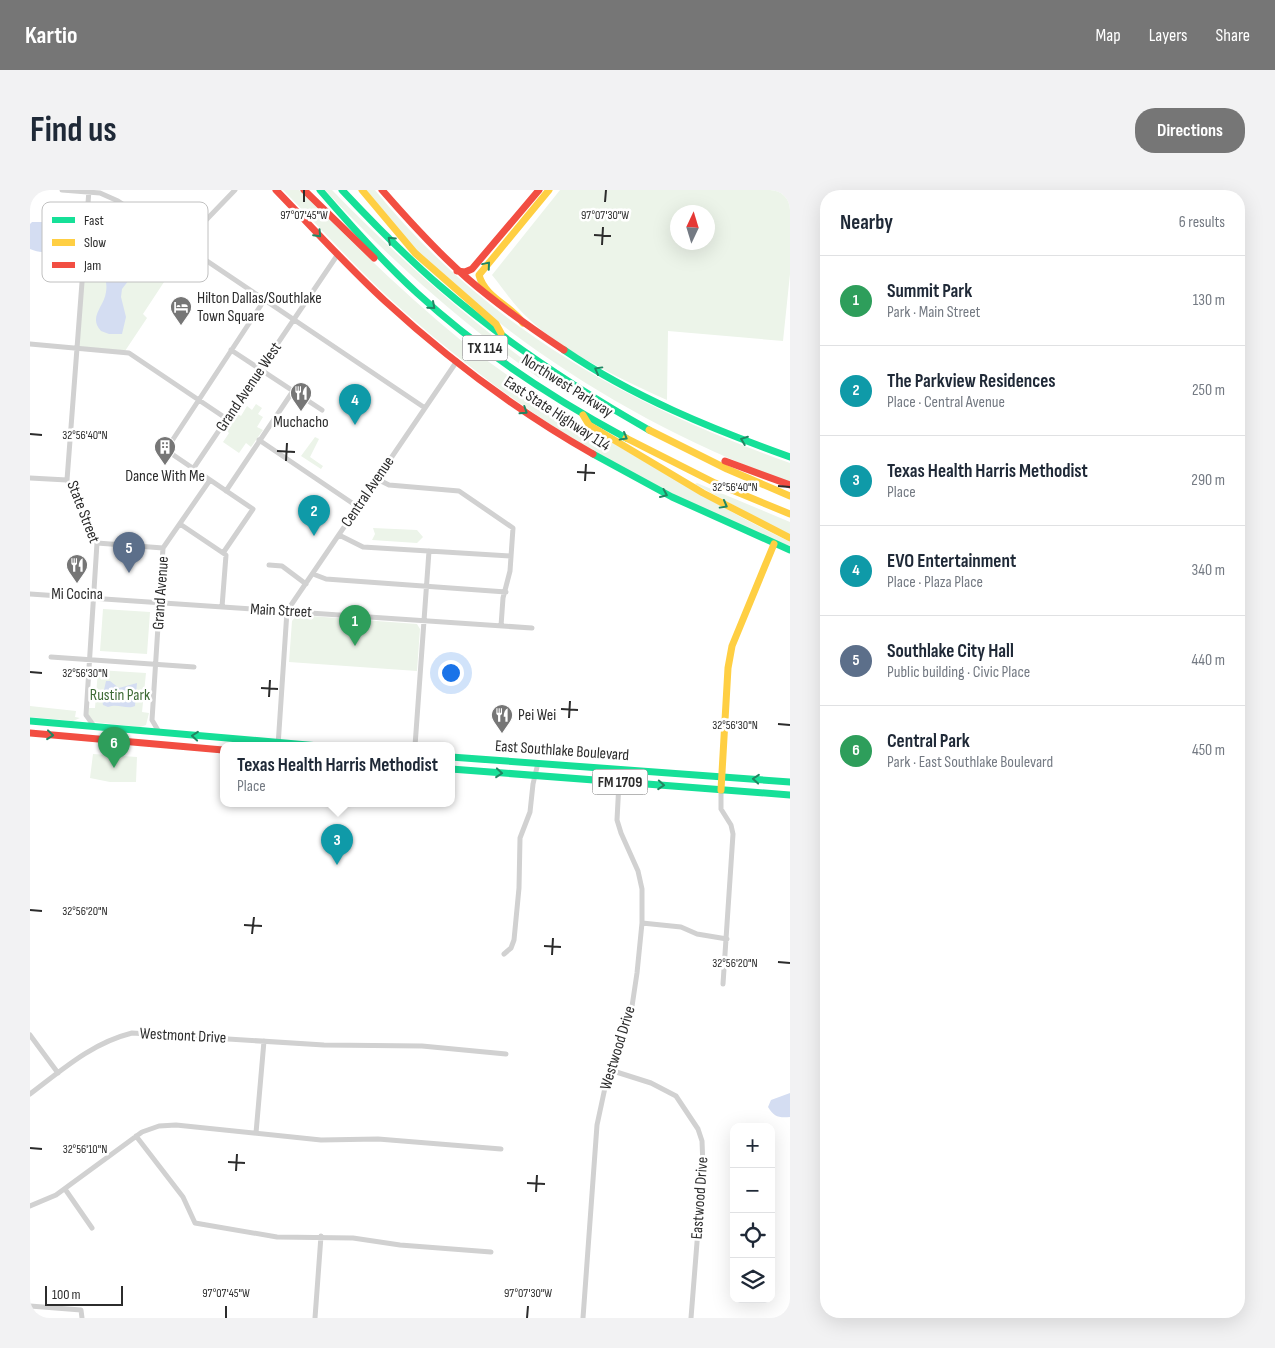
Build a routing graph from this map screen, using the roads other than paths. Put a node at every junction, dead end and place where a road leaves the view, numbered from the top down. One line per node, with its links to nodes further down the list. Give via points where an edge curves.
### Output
1 (62, 190): 11 (street)
2 (235, 190): 13 (street)
3 (276, 190): 14 (main road, East State Highway 114, one-way to 14)
4 (304, 190): 17 (main road, via 385,269)
5 (320, 190): 17 (main road, Northwest Parkway / TX 114)
6 (342, 190): 22 (main road, Northwest Parkway / TX 114, one-way to 6, via 388,238)
7 (362, 190): 22 (main road, via 415,253 496,324)
8 (382, 190): 16 (main road)
9 (539, 190): 16 (main road, via 472,268 465,272)
10 (549, 190): 21 (main road, one-way to 10, via 519,315 483,286 479,275)
11 (89, 191): 12 (street, via 110,196)
12 (119, 202)
13 (208, 218)
14 (338, 254): 20 (street, Grand Avenue West); 26 (main road, East State Highway 114, via 400,314)
15 (208, 261): 19 (street)
16 (457, 271): 21 (main road)
17 (396, 272): 32 (main road, Northwest Parkway / TX 114, one-way to 32, via 474,340)
18 (82, 282): 24 (street, State Street)
19 (265, 299): 20 (street); 25 (street)
20 (294, 319): 27 (street, Grand Avenue West); 30 (street)
21 (524, 325): 36 (main road, one-way to 21, via 652,400)
22 (507, 341): 35 (main road, Northwest Parkway / TX 114, via 604,404)
23 (30, 344): 24 (street)
24 (77, 348): 29 (street, via 129,353); 40 (street, State Street)
25 (231, 350): 27 (street); 29 (street)
26 (457, 361): 30 (street, Central Avenue); 51 (main road, East State Highway 114, one-way to 51, via 516,406 640,482)
27 (261, 369): 28 (street); 33 (street, Grand Avenue West)
28 (293, 391): 31 (street); 34 (street)
29 (199, 400): 33 (street); 37 (street, via 166,450)
30 (425, 408): 39 (street, Central Avenue)
31 (322, 410)
32 (582, 413): 46 (main road, Northwest Parkway / TX 114, one-way to 46, via 707,480); 49 (main road, one-way to 49, via 589,425 711,498)
33 (227, 419): 37 (street, Grand Avenue West)
34 (260, 440): 43 (street); 45 (street)
35 (692, 452): 42 (main road, via 706,452); 44 (main road, Northwest Parkway / TX 114)
36 (790, 457)
37 (194, 469): 41 (street)
38 (30, 478): 40 (street)
39 (377, 478): 45 (street, Central Avenue); 56 (street, via 389,485 454,490 463,494 513,528)
40 (67, 480): 50 (street, State Street)
41 (210, 480): 43 (street); 47 (street, Grand Avenue)
42 (790, 485)
43 (226, 491): 55 (street, via 252,509)
44 (790, 496)
45 (358, 507): 48 (street, Central Avenue)
46 (790, 514)
47 (180, 524): 52 (street, Grand Avenue); 55 (street)
48 (339, 535): 54 (street, via 362,547); 58 (street, Central Avenue)
49 (790, 538)
50 (97, 543): 52 (street); 63 (street, State Street)
51 (774, 544): 53 (main road, East State Highway 114); 90 (main road, via 732,646)
52 (163, 548): 64 (street, Grand Avenue)
53 (790, 550)
54 (429, 551): 56 (street); 60 (street)
55 (224, 553): 65 (street)
56 (511, 556): 61 (street)
57 (269, 566): 59 (street, via 282,566)
58 (312, 574): 59 (street, Central Avenue); 60 (street, via 326,579)
59 (306, 584): 66 (street, Central Avenue)
60 (426, 586): 61 (street); 67 (street)
61 (506, 592): 68 (street)
62 (30, 594): 63 (street, Main Street)
63 (94, 598): 64 (street, Main Street); 71 (street, State Street)
64 (160, 603): 65 (street, Main Street); 72 (street, Grand Avenue)
65 (222, 607): 66 (street, Main Street)
66 (287, 611): 67 (street, Main Street); 83 (street)
67 (424, 620): 68 (street, Main Street); 84 (street)
68 (501, 626): 69 (street, Main Street)
69 (532, 628)
70 (51, 657): 71 (street)
71 (90, 660): 72 (street); 74 (street, State Street)
72 (156, 664): 73 (street); 75 (street, Grand Avenue)
73 (194, 667)
74 (86, 715): 77 (street); 78 (street)
75 (152, 720): 79 (street); 81 (street)
76 (30, 722): 77 (main road)
77 (72, 725): 78 (main road)
78 (94, 727): 79 (main road)
79 (141, 731): 81 (main road)
80 (30, 733): 85 (main road, one-way to 85)
81 (160, 733): 82 (main road, one-way to 81)
82 (257, 742)
83 (278, 742)
84 (415, 742)
85 (220, 750)
86 (455, 757): 87 (main road, East Southlake Boulevard / FM 1709)
87 (538, 763): 89 (street); 90 (main road, East Southlake Boulevard / FM 1709)
88 (455, 769): 89 (main road, East Southlake Boulevard / FM 1709, one-way to 89)
89 (534, 776): 91 (main road, East Southlake Boulevard / FM 1709); 97 (street, via 530,812 520,838 514,940)
90 (722, 777): 92 (main road, East Southlake Boulevard / FM 1709, one-way to 90); 93 (main road)
91 (619, 782): 93 (main road, East Southlake Boulevard / FM 1709, one-way to 93); 95 (street, Westwood Drive, via 617,820 640,879)
92 (790, 782)
93 (721, 790): 94 (main road, East Southlake Boulevard / FM 1709); 96 (street, via 721,809 733,834)
94 (790, 795)
95 (642, 924): 96 (street, via 681,927 697,934); 102 (street, Westwood Drive, via 631,1013)
96 (727, 939): 98 (street)
97 (504, 954)
98 (723, 984)
99 (30, 1034): 103 (street)
100 (264, 1041): 101 (street, Westmont Drive, via 422,1046); 103 (street, Westmont Drive, via 132,1033 101,1043); 105 (street)
101 (506, 1054)
102 (610, 1070): 116 (street, Westwood Drive, via 597,1125); 117 (street, Eastwood Drive, via 651,1083 676,1096 702,1141 703,1167)
103 (58, 1073): 104 (street, Westmont Drive)
104 (30, 1094)
105 (256, 1133): 106 (street, via 176,1126 150,1128); 107 (street, via 320,1140 378,1139)
106 (136, 1136): 108 (street); 111 (street, via 183,1197 195,1223 276,1236)
107 (501, 1149)
108 (65, 1189): 109 (street); 110 (street)
109 (30, 1206)
110 (92, 1228)
111 (321, 1236): 112 (street, via 374,1240 400,1246); 115 (street)
112 (491, 1252)
113 (30, 1306): 114 (street, via 81,1310)
114 (82, 1318)
115 (315, 1318)
116 (583, 1318)
117 (691, 1318)

